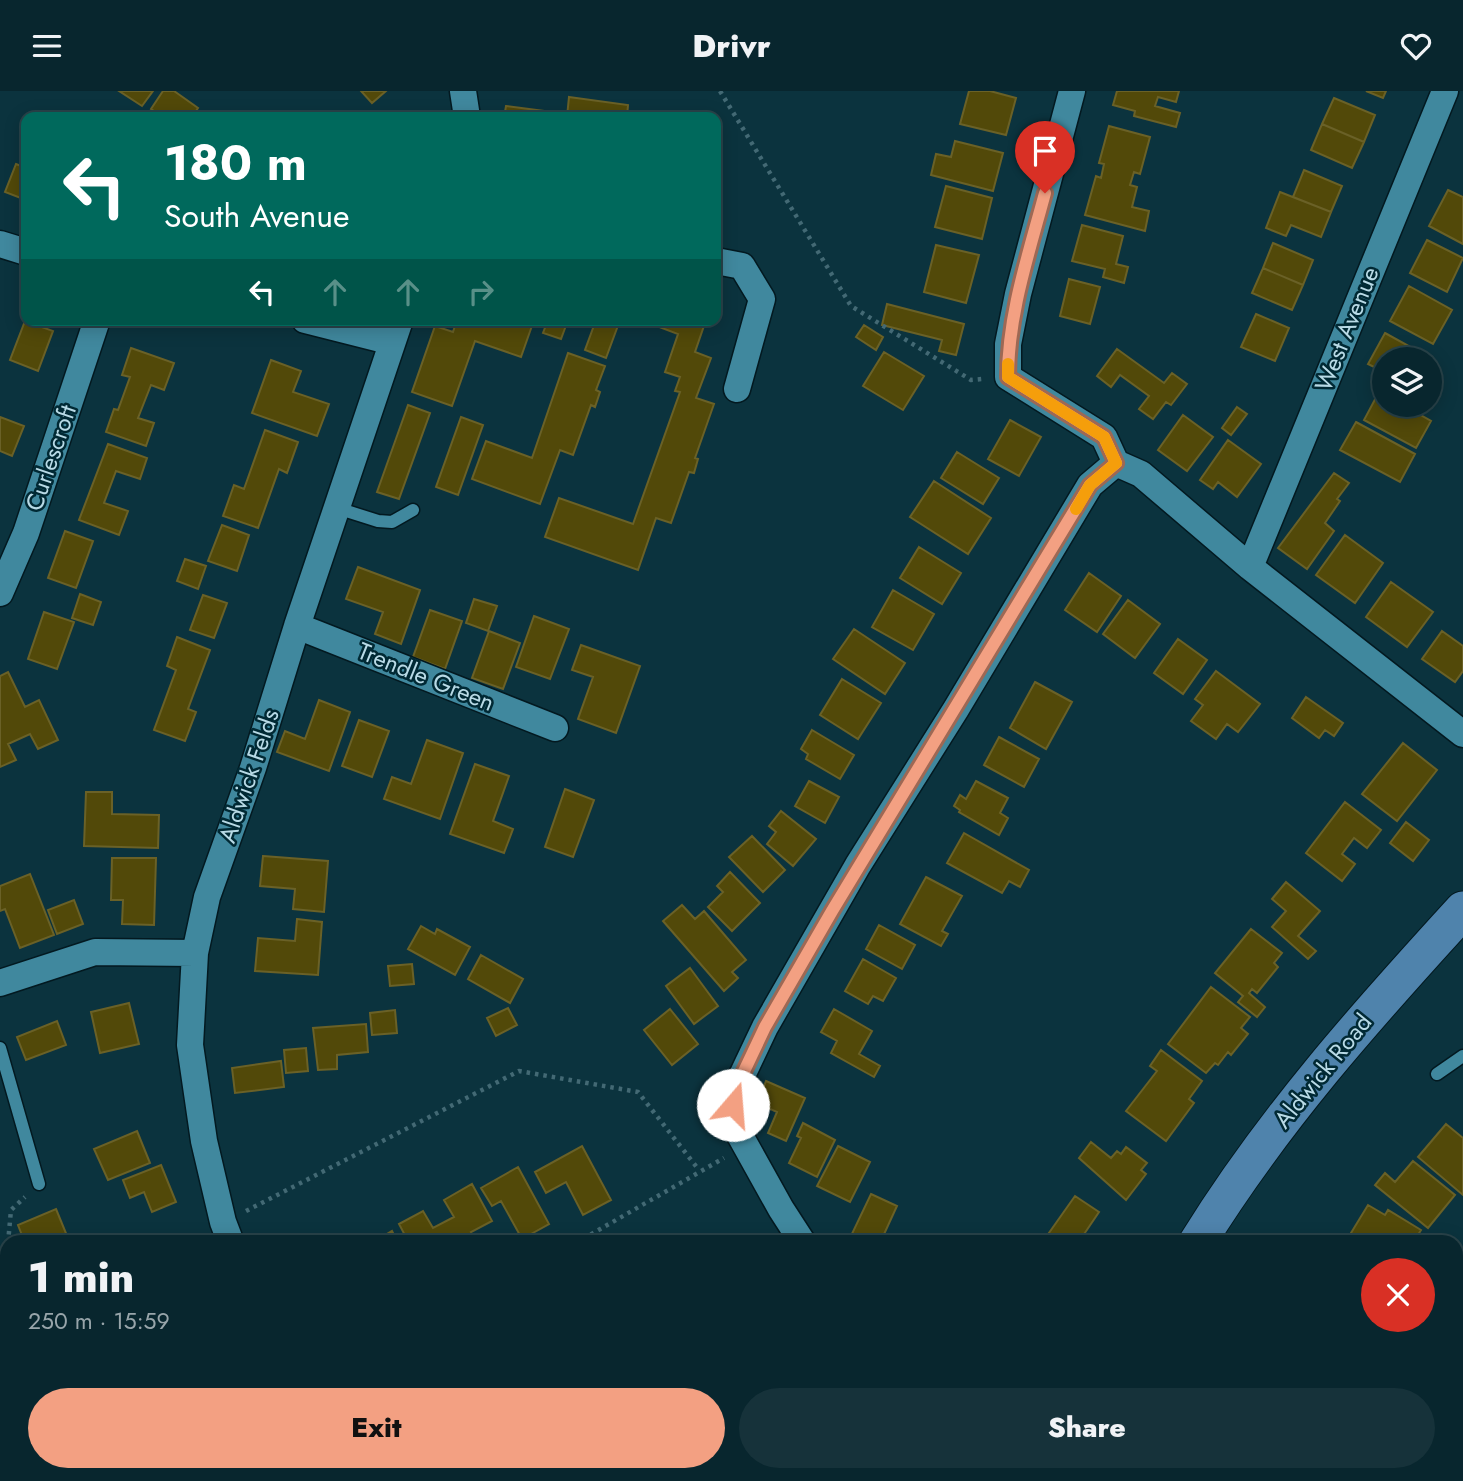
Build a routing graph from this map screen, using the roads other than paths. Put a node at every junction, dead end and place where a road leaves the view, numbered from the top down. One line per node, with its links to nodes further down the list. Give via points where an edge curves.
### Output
1 (463, 91): 4 (street)
2 (1072, 91): 12 (street, via 1018,294 1008,344 1008,377 1104,437)
3 (1445, 91): 15 (street, West Avenue)
4 (466, 112)
5 (0, 244): 6 (street)
6 (21, 250)
7 (721, 262): 11 (street, via 742,266 762,299)
8 (95, 326): 16 (street, Curlescroft, via 26,533)
9 (355, 326): 10 (street)
10 (396, 331): 13 (street, Aldwick Felds)
11 (737, 389)
12 (1116, 463): 15 (street, via 1141,474); 28 (street, via 1090,485 859,865 765,1027 738,1084 733,1117)
13 (337, 508): 14 (lane, via 392,522); 17 (street, Aldwick Felds)
14 (413, 510)
15 (1250, 566): 19 (street)
16 (0, 593)
17 (298, 627): 18 (street, Trendle Green); 21 (street, Aldwick Felds, via 207,897)
18 (555, 728)
19 (1463, 734)
20 (1463, 910): 29 (main road, Aldwick Road, via 1289,1109)
21 (195, 953): 22 (street, via 95,952); 27 (street, Aldwick Felds, via 190,1045 204,1141)
22 (0, 983)
23 (0, 1048): 26 (lane)
24 (1463, 1056): 25 (lane)
25 (1437, 1074)
26 (39, 1184)
27 (227, 1232)
28 (798, 1235)
29 (1202, 1235)

